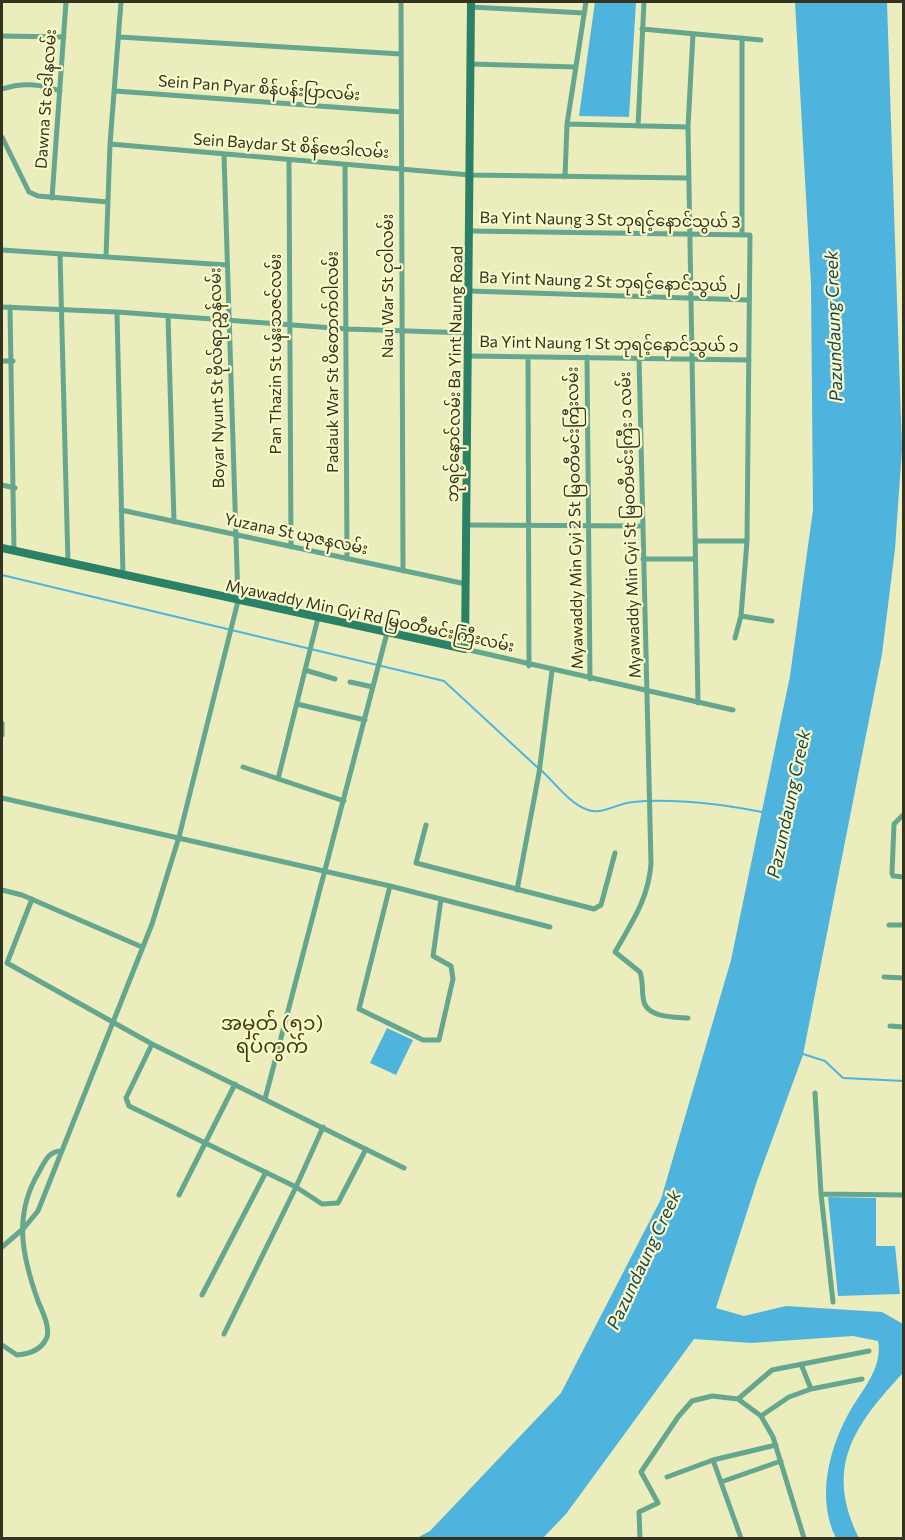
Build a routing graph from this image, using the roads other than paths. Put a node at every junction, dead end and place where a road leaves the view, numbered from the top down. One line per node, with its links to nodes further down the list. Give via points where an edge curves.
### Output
1 (66, 2): 11 (street, Dawna St ဒေါနလမ်း)
2 (121, 2): 12 (street)
3 (401, 2): 15 (street, Nau War St ငုဝါလမ်း)
4 (586, 2): 7 (street)
5 (644, 2): 8 (street)
6 (471, 4): 7 (street); 16 (main road, ဘုရင့်နောင်လမ်း Ba Yint Naung Road)
7 (584, 13): 17 (street)
8 (642, 29): 9 (street); 23 (street)
9 (693, 34): 13 (street); 24 (street)
10 (2, 36): 11 (street)
11 (64, 37): 19 (street, Dawna St ဒေါနလမ်း)
12 (118, 37): 15 (street); 20 (street)
13 (742, 38): 14 (street); 38 (street)
14 (761, 40)
15 (401, 54): 21 (street, Nau War St ငုဝါလမ်း)
16 (470, 64): 17 (street); 31 (main road, ဘုရင့်နောင်လမ်း Ba Yint Naung Road)
17 (576, 67): 22 (street)
18 (2, 90): 19 (street, via 28,84)
19 (60, 91): 34 (street, Dawna St ဒေါနလမ်း)
20 (115, 91): 21 (street, Sein Pan Pyar စိန်ပန်းပြာလမ်း); 26 (street)
21 (401, 112): 30 (street, Nau War St ငုဝါလမ်း)
22 (567, 124): 23 (street); 32 (street)
23 (638, 126): 24 (street)
24 (688, 127): 33 (street)
25 (2, 137): 34 (street, via 29,192)
26 (110, 144): 27 (street, Sein Baydar St စိန်ဗေဒါလမ်း); 35 (street)
27 (224, 155): 28 (street, Sein Baydar St စိန်ဗေဒါလမ်း); 42 (street, Boyar Nyunt St ဗိုလ်ရာညွှန်လမ်း)
28 (289, 161): 29 (street, Sein Baydar St စိန်ဗေဒါလမ်း); 52 (street, Pan Thazin St ပန်းသဇင်လမ်း)
29 (345, 165): 30 (street, Sein Baydar St စိန်ဗေဒါလမ်း); 53 (street, Padauk War St ပိတောက်ဝါလမ်း)
30 (401, 168): 31 (street, Sein Baydar St စိန်ဗေဒါလမ်း); 54 (street, Nau War St ငုဝါလမ်း)
31 (470, 175): 32 (street, Sein Baydar St စိန်ဗေဒါလမ်း); 36 (main road, ဘုရင့်နောင်လမ်း Ba Yint Naung Road)
32 (565, 177): 33 (street, Sein Baydar St စိန်ဗေဒါလမ်း)
33 (688, 178): 37 (street)
34 (52, 198): 35 (street)
35 (108, 202): 41 (street)
36 (470, 231): 37 (street, Ba Yint Naung 3 St ဘုရင့်နောင်သွယ် 3); 43 (main road, ဘုရင့်နောင်လမ်း Ba Yint Naung Road)
37 (690, 234): 38 (street, Ba Yint Naung 3 St ဘုရင့်နောင်သွယ် 3); 44 (street)
38 (742, 235): 45 (street, Ba Yint Naung 3 St ဘုရင့်နောင်သွယ် 3, via 750,235)
39 (2, 250): 40 (street)
40 (60, 254): 41 (street); 48 (street)
41 (106, 257): 42 (street)
42 (227, 265): 51 (street, Boyar Nyunt St ဗိုလ်ရာညွှန်လမ်း)
43 (469, 291): 44 (street, Ba Yint Naung 2 St ဘုရင့်နောင်သွယ် ၂); 55 (main road, ဘုရင့်နောင်လမ်း Ba Yint Naung Road)
44 (691, 298): 45 (street, Ba Yint Naung 2 St ဘုရင့်နောင်သွယ် ၂); 60 (street)
45 (749, 300): 61 (street)
46 (2, 307): 47 (street)
47 (10, 307): 48 (street); 63 (street)
48 (63, 309): 49 (street); 81 (street)
49 (117, 312): 50 (street); 66 (street)
50 (168, 316): 51 (street); 67 (street)
51 (230, 320): 52 (street); 72 (street, Boyar Nyunt St ဗိုလ်ရာညွှန်လမ်း)
52 (289, 325): 53 (street); 75 (street, Pan Thazin St ပန်းသဇင်လမ်း)
53 (347, 329): 54 (street); 78 (street, Padauk War St ပိတောက်ဝါလမ်း)
54 (402, 330): 55 (street); 82 (street, Nau War St ငုဝါလမ်း)
55 (469, 333): 56 (main road, ဘုရင့်နောင်လမ်း Ba Yint Naung Road)
56 (469, 356): 57 (street, Ba Yint Naung 1 St ဘုရင့်နောင်သွယ် ၁); 68 (main road, ဘုရင့်နောင်လမ်း Ba Yint Naung Road)
57 (528, 357): 58 (street, Ba Yint Naung 1 St ဘုရင့်နောင်သွယ် ၁); 69 (street)
58 (587, 357): 59 (street, Ba Yint Naung 1 St ဘုရင့်နောင်သွယ် ၁); 70 (street, Myawaddy Min Gyi 2 St မြဝတီမင်းကြီးလမ်း)
59 (639, 358): 60 (street, Ba Yint Naung 1 St ဘုရင့်နောင်သွယ် ၁); 71 (street, Myawaddy Min Gyi St မြဝတီမင်းကြီး ၁ လမ်း)
60 (691, 359): 61 (street, Ba Yint Naung 1 St ဘုရင့်နောင်သွယ် ၁); 73 (street)
61 (749, 360): 74 (street)
62 (2, 361): 63 (street)
63 (13, 361): 65 (street)
64 (2, 485): 65 (street)
65 (15, 488): 77 (street)
66 (121, 510): 67 (street, Yuzana St ယုဇနလမ်း); 83 (street)
67 (174, 522): 72 (street, Yuzana St ယုဇနလမ်း)
68 (467, 525): 69 (street); 84 (main road, ဘုရင့်နောင်လမ်း Ba Yint Naung Road)
69 (529, 526): 70 (street); 92 (street)
70 (588, 526): 71 (street); 96 (street, Myawaddy Min Gyi 2 St မြဝတီမင်းကြီးလမ်း)
71 (642, 526): 79 (street, Myawaddy Min Gyi St မြဝတီမင်းကြီး ၁ လမ်း)
72 (234, 535): 75 (street, Yuzana St ယုဇနလမ်း); 85 (street, Boyar Nyunt St ဗိုလ်ရာညွှန်လမ်း)
73 (694, 541): 74 (street); 80 (street)
74 (747, 541): 86 (street)
75 (291, 547): 78 (street, Yuzana St ယုဇနလမ်း)
76 (2, 548): 77 (main road, Myawaddy Min Gyi Rd မြဝတီမင်းကြီးလမ်း)
77 (14, 551): 81 (main road, Myawaddy Min Gyi Rd မြဝတီမင်းကြီးလမ်း)
78 (347, 559): 82 (street, Yuzana St ယုဇနလမ်း)
79 (643, 559): 80 (street); 99 (street, Myawaddy Min Gyi St မြဝတီမင်းကြီး ၁ လမ်း)
80 (695, 559): 100 (street)
81 (68, 564): 83 (main road, Myawaddy Min Gyi Rd မြဝတီမင်းကြီးလမ်း)
82 (403, 571): 84 (street, Yuzana St ယုဇနလမ်း)
83 (123, 576): 85 (main road, Myawaddy Min Gyi Rd မြဝတီမင်းကြီးလမ်း)
84 (466, 584): 91 (main road, ဘုရင့်နောင်လမ်း Ba Yint Naung Road)
85 (238, 601): 87 (main road, Myawaddy Min Gyi Rd မြဝတီမင်းကြီးလမ်း); 112 (street, Boyar Nyunt St ဗိုလ်ရာညွှန်လမ်း)
86 (741, 616): 88 (street); 90 (street)
87 (318, 618): 89 (main road, Myawaddy Min Gyi Rd မြဝတီမင်းကြီးလမ်း); 93 (street)
88 (772, 621)
89 (387, 633): 91 (main road, Myawaddy Min Gyi Rd မြဝတီမင်းကြီးလမ်း); 98 (street)
90 (735, 638)
91 (465, 649): 92 (street, Myawaddy Min Gyi Rd မြဝတီမင်းကြီးလမ်း)
92 (529, 666): 94 (street, Myawaddy Min Gyi Rd မြဝတီမင်းကြီးလမ်း)
93 (305, 670): 95 (street); 101 (street)
94 (552, 671): 96 (street, Myawaddy Min Gyi Rd မြဝတီမင်းကြီးလမ်း); 118 (street)
95 (335, 678)
96 (590, 679): 99 (street, Myawaddy Min Gyi Rd မြဝတီမင်းကြီးလမ်း)
97 (350, 682): 98 (street)
98 (373, 687): 103 (street)
99 (648, 691): 100 (street, Myawaddy Min Gyi Rd မြဝတီမင်းကြီးလမ်း); 127 (street, Myawaddy Min Gyi St မြဝတီမင်းကြီး ၁ လမ်း, via 649,887 615,952 640,972 643,1001 648,1010)
100 (698, 703): 102 (street, Myawaddy Min Gyi Rd မြဝတီမင်းကြီးလမ်း)
101 (297, 704): 103 (street); 107 (street)
102 (733, 711)
103 (364, 720): 109 (street)
104 (2, 723): 105 (street)
105 (2, 735)
106 (243, 767): 107 (street)
107 (278, 779): 109 (street)
108 (2, 798): 112 (street)
109 (344, 801): 114 (street)
110 (903, 814): 115 (street, via 894,824 891,873)
111 (426, 825): 118 (street, via 416,863)
112 (179, 837): 114 (street); 124 (street, Boyar Nyunt St ဗိုလ်ရာညွှန်လမ်း)
113 (615, 853): 118 (street, via 598,909)
114 (326, 870): 116 (street); 134 (street)
115 (903, 877)
116 (390, 886): 120 (street); 120 (street, via 359,1010 423,1040 439,1040 453,979 451,966 433,956)
117 (2, 890): 119 (street)
118 (518, 890)
119 (32, 899): 124 (street); 128 (street, via 7,963)
120 (441, 899): 123 (street)
121 (889, 925): 122 (street)
122 (903, 925)
123 (550, 927)
124 (142, 947): 128 (street, Boyar Nyunt St ဗိုလ်ရာညွှန်လမ်း)
125 (884, 977): 126 (street)
126 (903, 978)
127 (688, 1018)
128 (112, 1022): 131 (street); 138 (street, Boyar Nyunt St ဗိုလ်ရာညွှန်လမ်း)
129 (890, 1026): 130 (street)
130 (903, 1027)
131 (152, 1044): 132 (street); 136 (street, via 127,1103)
132 (235, 1084): 134 (street); 136 (street)
133 (815, 1093): 142 (street)
134 (265, 1099): 135 (street)
135 (323, 1128): 137 (street); 141 (street)
136 (205, 1143): 140 (street); 143 (street)
137 (366, 1149): 139 (street); 141 (street, via 338,1203 322,1204)
138 (61, 1151): 145 (street, Boyar Nyunt St ဗိုလ်ရာညွှန်လမ်း, via 38,1210); 145 (street, via 50,1155 37,1174 22,1211)
139 (404, 1168)
140 (266, 1172): 141 (street); 147 (street)
141 (296, 1187): 149 (street)
142 (821, 1194): 144 (street); 148 (street)
143 (179, 1195)
144 (903, 1195)
145 (20, 1231): 146 (street, Boyar Nyunt St ဗိုလ်ရာညွှန်လမ်း); 150 (street, via 47,1337 38,1350 26,1354 17,1355)
146 (2, 1247)
147 (202, 1295)
148 (833, 1302)
149 (224, 1334)
150 (2, 1345)
151 (869, 1351): 152 (street)
152 (801, 1364): 154 (street); 155 (street, via 772,1370)
153 (862, 1379): 154 (street)
154 (811, 1389): 156 (street, via 789,1397)
155 (738, 1399): 156 (street); 162 (street, via 712,1396 692,1401 678,1417 641,1472 658,1503 639,1512)
156 (761, 1416): 157 (street)
157 (776, 1445): 158 (street); 159 (street)
158 (713, 1460): 160 (street); 161 (street)
159 (781, 1461): 161 (street); 164 (street)
160 (667, 1477)
161 (721, 1482): 163 (street)
162 (640, 1539)
163 (741, 1539)
164 (804, 1539)

